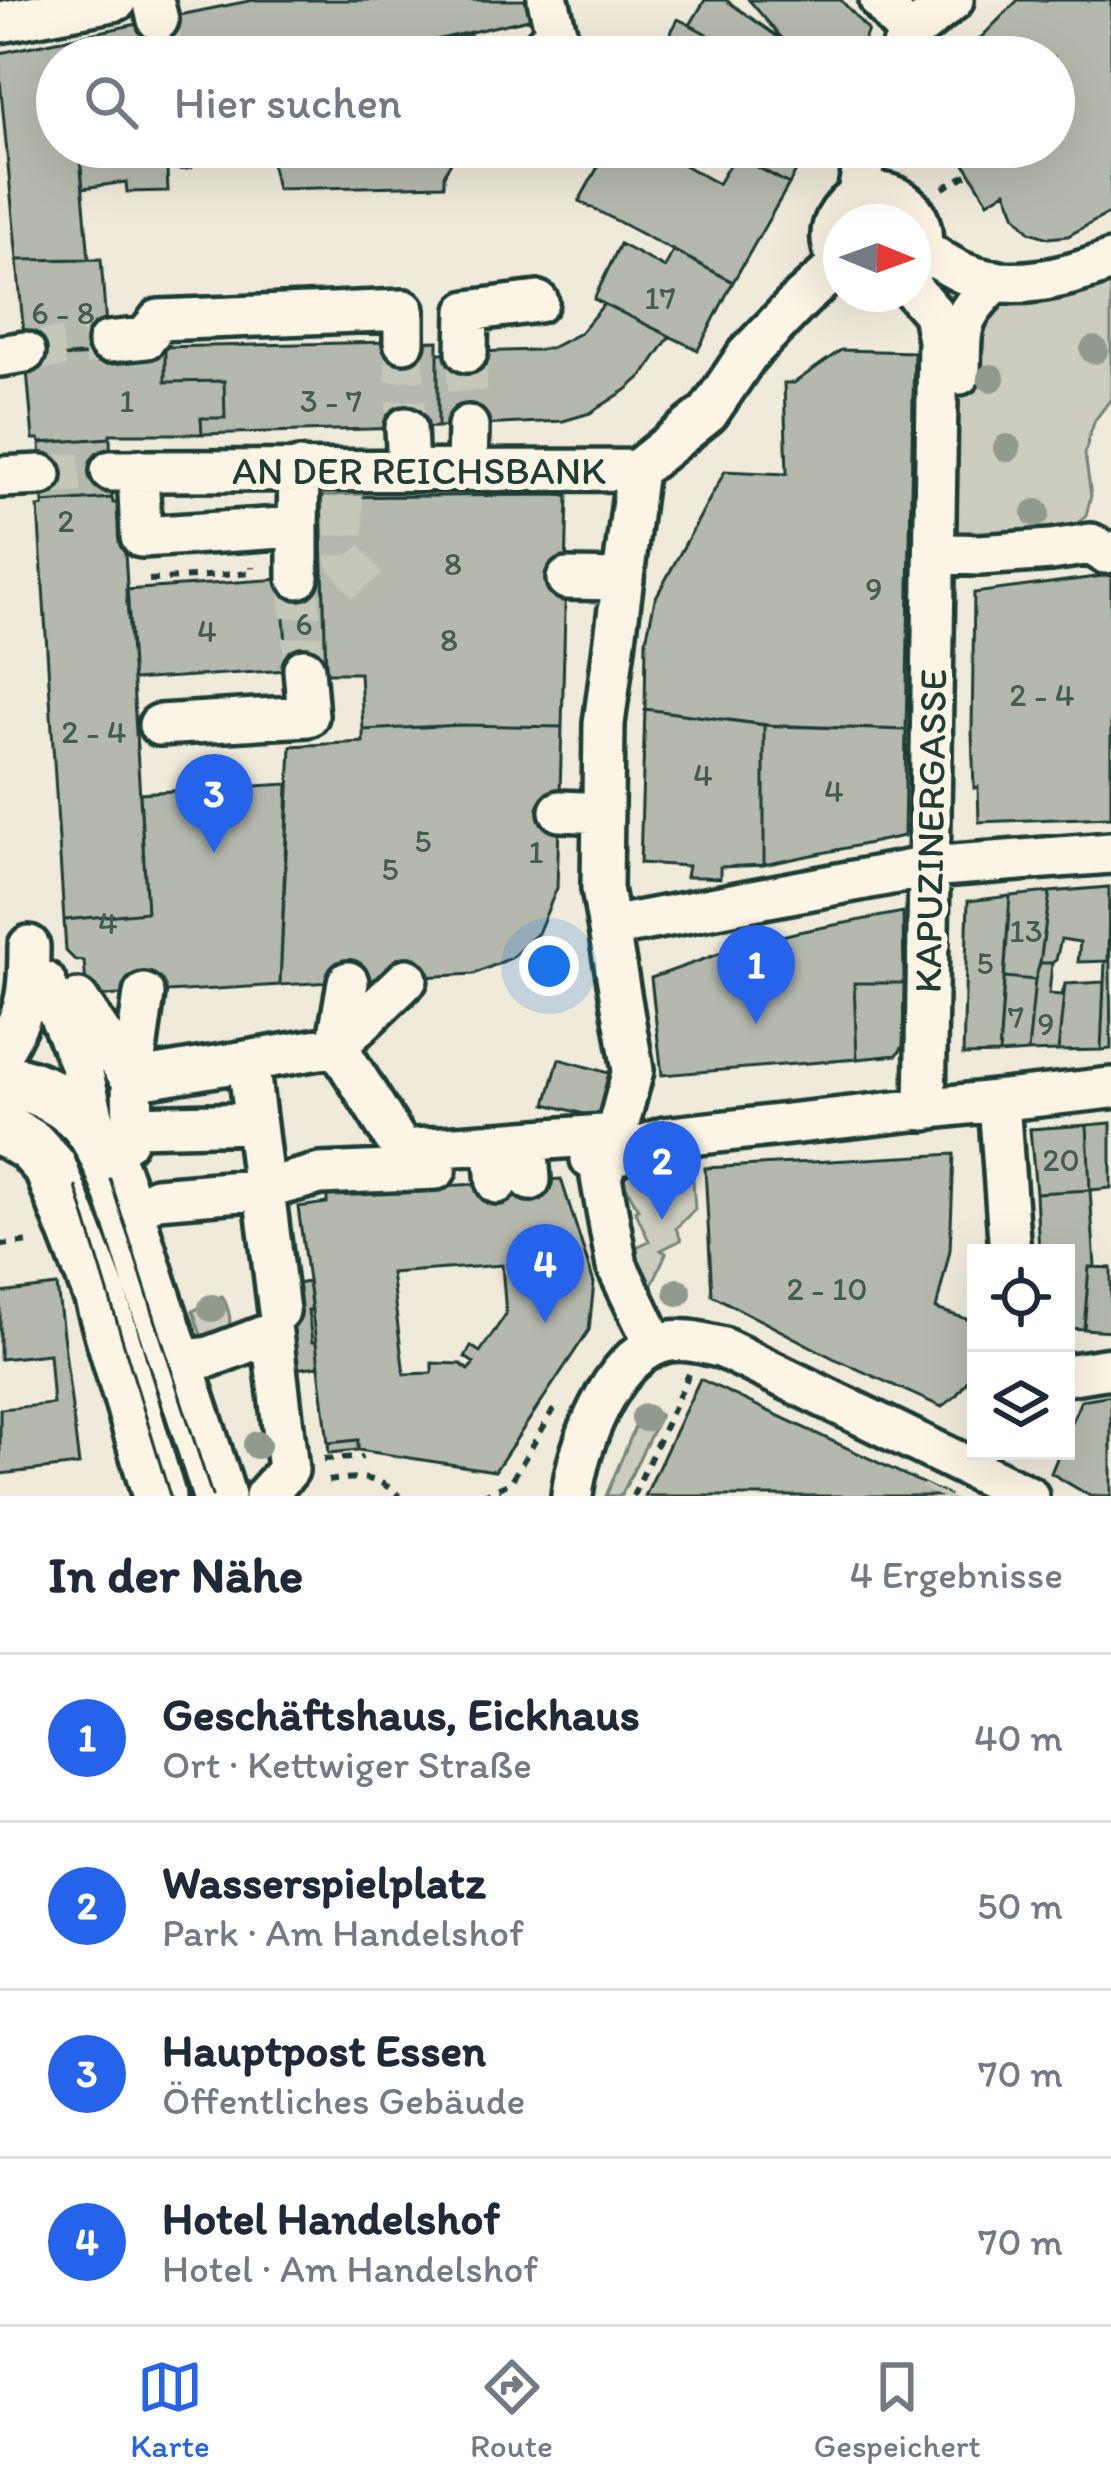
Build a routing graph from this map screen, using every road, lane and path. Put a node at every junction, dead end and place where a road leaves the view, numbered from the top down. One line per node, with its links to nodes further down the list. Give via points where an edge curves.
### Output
1 (118, 0): 5 (street)
2 (548, 0): 6 (street)
3 (880, 0): 7 (street)
4 (952, 0): 8 (street)
5 (0, 22)
6 (552, 36)
7 (899, 36)
8 (914, 36)
9 (862, 168): 12 (street)
10 (970, 173): 11 (path)
11 (943, 188)
12 (856, 198): 13 (street); 14 (street, via 885,194)
13 (848, 204)
14 (906, 204)
15 (931, 263): 18 (street)
16 (1108, 274): 18 (street)
17 (823, 280): 29 (street, AN DER REICHSBANK, via 747,356 707,413)
18 (996, 280): 34 (street, KAPUZINERGASSE, via 962,323 957,524)
19 (538, 302): 23 (street, via 468,311)
20 (931, 311): 34 (street, KAPUZINERGASSE, via 938,340)
21 (404, 342): 22 (street, via 404,310 159,320 146,338)
22 (108, 343)
23 (467, 352)
24 (468, 426): 28 (street)
25 (406, 428): 27 (street)
26 (298, 469): 27 (street, AN DER REICHSBANK, via 343,483); 32 (street); 32 (street, AN DER REICHSBANK, via 124,471 141,537)
27 (408, 470): 28 (street, AN DER REICHSBANK)
28 (467, 470): 29 (street, AN DER REICHSBANK)
29 (638, 470): 39 (street)
30 (41, 475): 31 (street)
31 (0, 477)
32 (298, 527): 36 (street)
33 (1111, 552): 34 (street, via 1091,544)
34 (936, 553): 45 (street, KAPUZINERGASSE)
35 (244, 574): 38 (path)
36 (298, 578)
37 (567, 579): 39 (street)
38 (148, 580)
39 (623, 580): 43 (street, via 604,724)
40 (304, 669): 41 (street, via 308,716)
41 (159, 725)
42 (560, 811): 43 (street)
43 (603, 813): 46 (street)
44 (1111, 853): 45 (street)
45 (928, 867): 46 (street); 58 (street, KAPUZINERGASSE)
46 (610, 927): 59 (street, via 633,1070)
47 (407, 979): 51 (street)
48 (348, 982): 51 (street)
49 (144, 994): 54 (street)
50 (64, 995): 52 (street, via 29,990); 54 (street); 62 (street, via 81,1066)
51 (337, 1046): 53 (street); 63 (street)
52 (0, 1055)
53 (248, 1061): 54 (street); 60 (street)
54 (132, 1080): 62 (street)
55 (0, 1082): 62 (main road, via 58,1101)
56 (1111, 1088): 57 (street)
57 (999, 1102): 58 (street); 66 (street)
58 (925, 1110): 59 (street, via 664,1138)
59 (609, 1113): 63 (street); 68 (street, via 617,1266)
60 (255, 1124): 62 (street); 64 (street)
61 (5, 1134): 79 (main road, via 32,1146 50,1167 70,1213)
62 (119, 1136): 69 (main road, via 127,1212)
63 (450, 1169): 64 (street, via 320,1174)
64 (263, 1189): 65 (street); 67 (street)
65 (151, 1201)
66 (1009, 1244)
67 (279, 1311)
68 (655, 1345): 75 (street, via 724,1348); 77 (path, via 692,1368); 84 (street, via 607,1395 577,1461)
69 (178, 1361): 80 (main road); 81 (street, via 272,1333 288,1470)
70 (1111, 1368): 71 (street)
71 (1075, 1374)
72 (565, 1391): 83 (path, via 510,1483)
73 (363, 1457): 74 (path)
74 (326, 1459)
75 (959, 1467): 85 (street)
76 (328, 1481): 82 (path, via 365,1476)
77 (635, 1492): 78 (path)
78 (646, 1492)
79 (159, 1496)
80 (219, 1496)
81 (265, 1496)
82 (399, 1496)
83 (482, 1496)
84 (572, 1496)
85 (1028, 1496)

